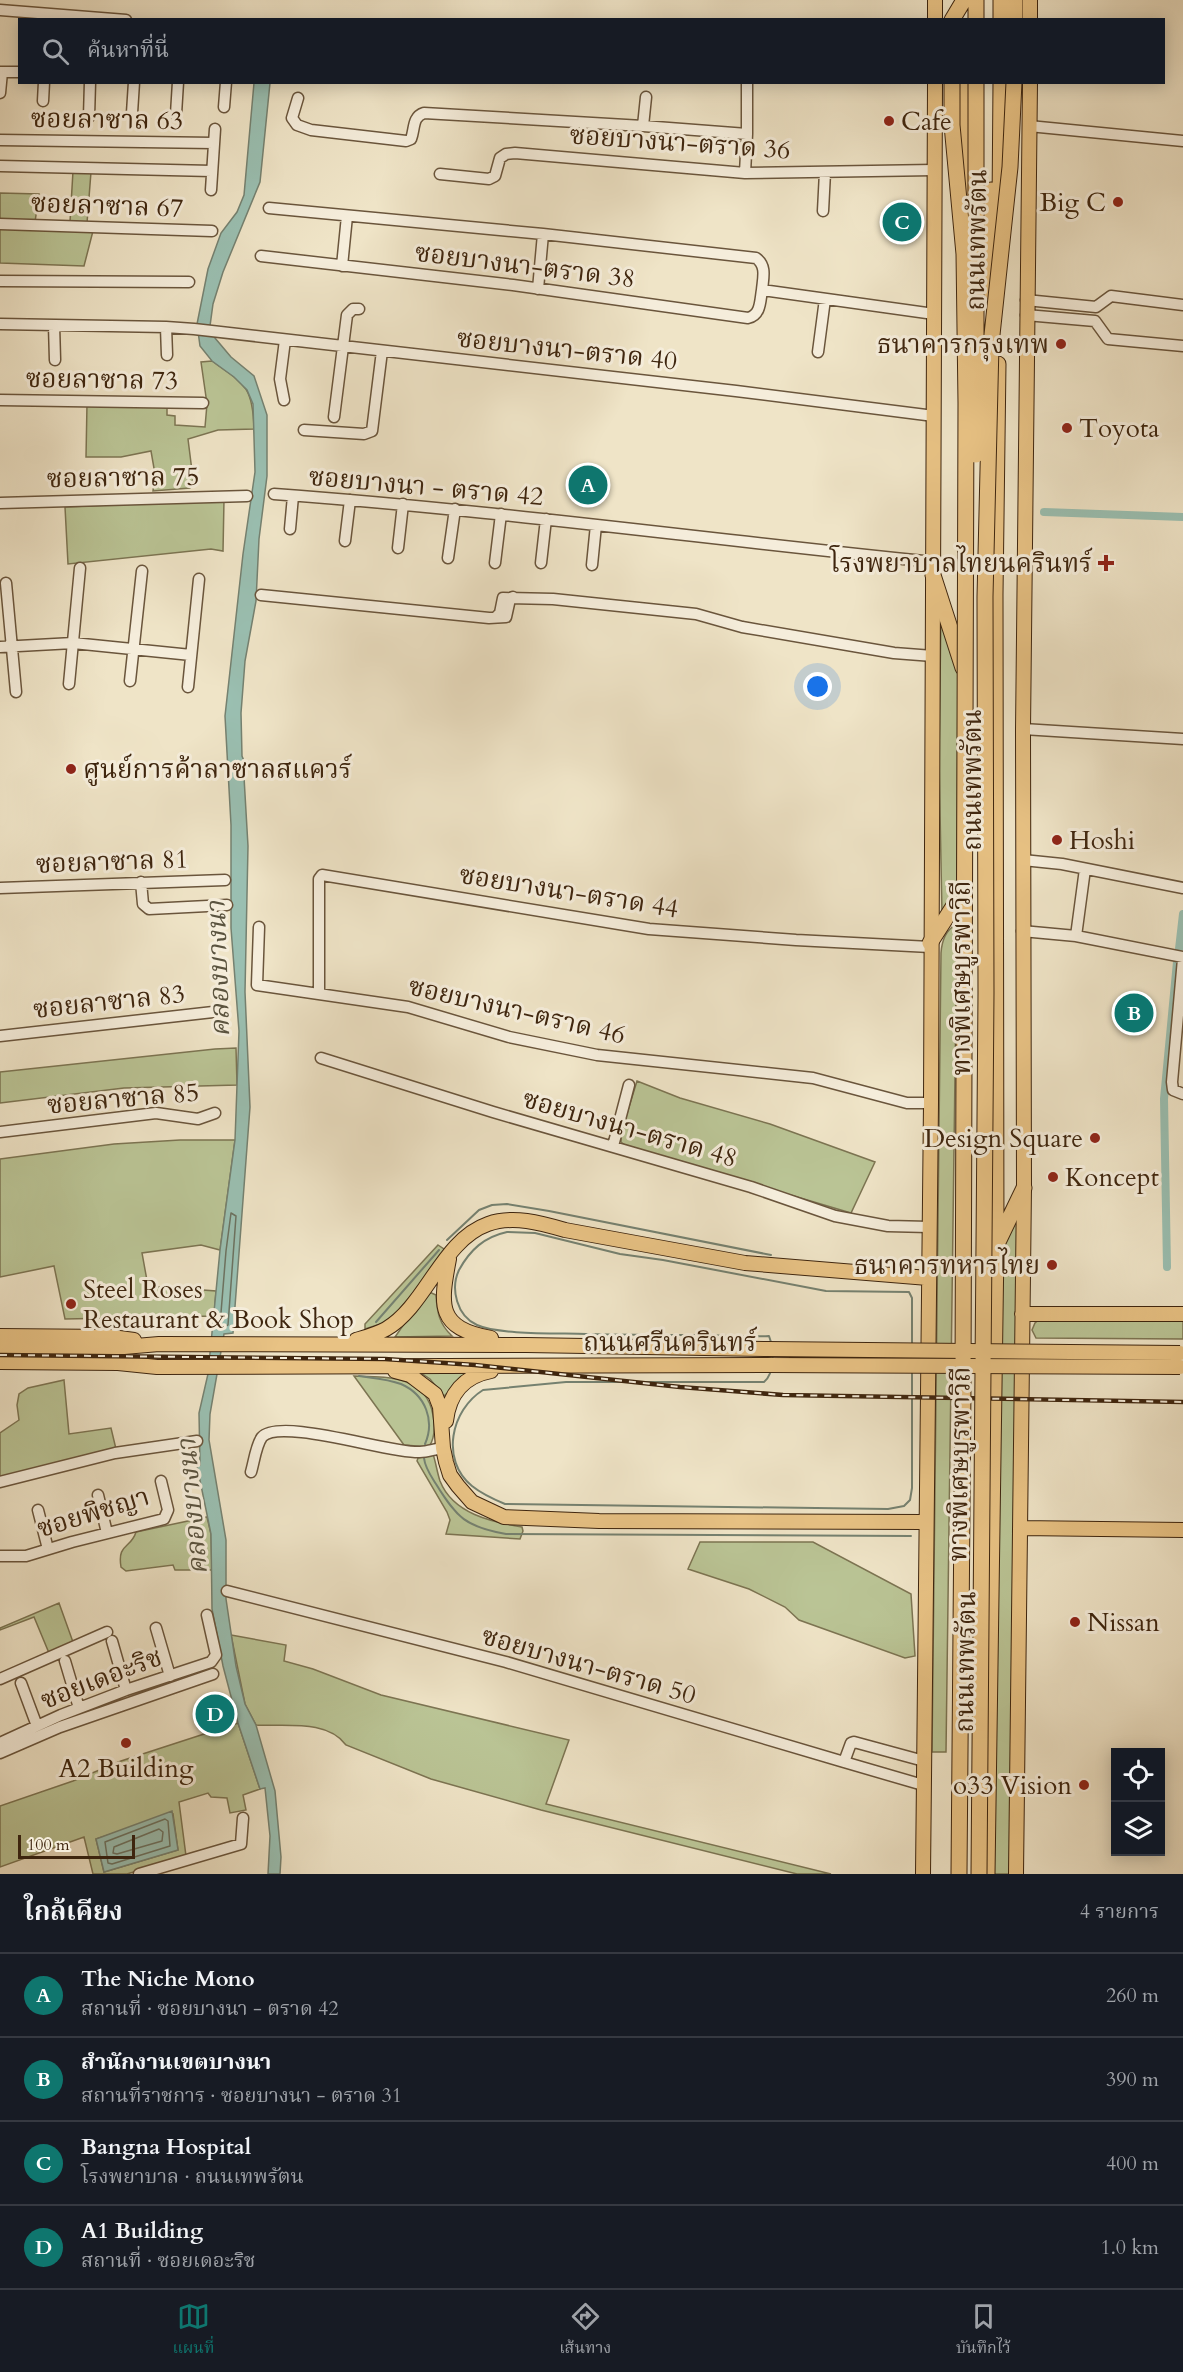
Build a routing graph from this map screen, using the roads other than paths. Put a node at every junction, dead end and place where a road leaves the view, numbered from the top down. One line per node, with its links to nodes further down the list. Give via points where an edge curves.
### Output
1 (935, 0): 11 (main road)
2 (952, 0): 12 (highway)
3 (966, 0): 13 (highway); 14 (highway)
4 (976, 0): 15 (highway)
5 (991, 0): 16 (highway)
6 (1001, 0): 17 (highway)
7 (1015, 0): 18 (highway)
8 (1030, 0): 19 (main road)
9 (0, 9): 10 (street)
10 (103, 18)
11 (935, 18)
12 (952, 18)
13 (953, 18)
14 (968, 18)
15 (976, 18)
16 (991, 18)
17 (1001, 18)
18 (1015, 18)
19 (1030, 18)
20 (1, 72): 21 (street); 36 (street)
21 (18, 72)
22 (45, 84): 39 (street)
23 (90, 84): 43 (street)
24 (134, 84): 41 (street)
25 (177, 84): 42 (street)
26 (226, 84): 40 (street)
27 (747, 84): 47 (street)
28 (934, 84): 52 (main road, ถนนเทพรัตน)
29 (952, 84): 203 (highway, bridge, via 964,254 966,392)
30 (967, 84): 122 (highway, ถนนเทพรัตน)
31 (976, 84): 204 (highway, ทางพิเศษบูรพาวิถี, bridge)
32 (991, 84): 81 (highway, ทางพิเศษบูรพาวิถี, bridge)
33 (1001, 84): 154 (highway, ถนนเทพรัตน, via 995,595)
34 (1014, 84): 81 (highway, bridge, via 1010,167)
35 (1030, 84): 45 (main road, ถนนเทพรัตน)
36 (0, 93)
37 (646, 97): 44 (street)
38 (298, 98): 44 (street, via 292,118 297,125 406,141 411,139 418,115 424,113)
39 (43, 101)
40 (224, 107)
41 (132, 113)
42 (176, 114)
43 (88, 117)
44 (643, 126): 47 (street)
45 (1029, 126): 49 (street); 73 (main road, ถนนเทพรัตน)
46 (215, 129): 50 (street)
47 (747, 134): 55 (street)
48 (0, 140): 50 (street, ซอยลาซาล 63)
49 (1183, 141)
50 (214, 143): 53 (street)
51 (0, 166): 53 (street)
52 (934, 170): 54 (street, ซอยบางนา-ตราด 36); 75 (main road, ถนนเทพรัตน)
53 (212, 171): 57 (street)
54 (825, 172): 55 (street, ซอยบางนา-ตราด 36); 59 (street)
55 (746, 173): 56 (street, ซอยบางนา-ตราด 36, via 514,153 500,158 495,176 489,179)
56 (440, 174)
57 (211, 190)
58 (269, 208): 60 (street, ซอยบางนา-ตราด 38)
59 (823, 211)
60 (347, 216): 63 (street, ซอยบางนา-ตราด 38); 65 (street)
61 (0, 224): 62 (street, ซอยลาซาล 67)
62 (212, 231)
63 (543, 234): 68 (street); 69 (street, ซอยบางนา-ตราด 38, via 756,258 764,270)
64 (261, 256): 65 (street, ซอยบางนา-ตราด 38)
65 (342, 266): 68 (street, ซอยบางนา-ตราด 38)
66 (0, 281): 67 (street)
67 (189, 282)
68 (538, 289): 69 (street, ซอยบางนา-ตราด 38, via 748,318 758,312)
69 (762, 290): 70 (street)
70 (825, 299): 75 (street); 85 (street)
71 (1078, 305): 72 (street, via 1096,307 1111,297); 73 (street); 76 (street)
72 (1183, 305)
73 (1026, 307): 76 (street); 127 (main road, ถนนเทพรัตน)
74 (359, 309): 82 (street, via 346,315)
75 (934, 314): 91 (main road, ถนนเทพรัตน)
76 (1077, 320): 83 (street, via 1095,321 1108,339)
77 (0, 324): 78 (street, ซอยบางนา-ตราด 40)
78 (54, 324): 79 (street, ซอยบางนา-ตราด 40); 87 (street)
79 (166, 327): 80 (street, ซอยบางนา-ตราด 40); 86 (street)
80 (285, 339): 82 (street, ซอยบางนา-ตราด 40); 89 (street, via 280,379)
81 (991, 344): 205 (highway, ทางพิเศษบูรพาวิถี, bridge, via 985,597)
82 (343, 346): 84 (street, ซอยบางนา-ตราด 40); 92 (street)
83 (1183, 346)
84 (382, 351): 91 (street, ซอยบางนา-ตราด 40); 93 (street, via 372,431 364,434)
85 (818, 352)
86 (167, 355)
87 (55, 360)
88 (0, 400): 90 (street, ซอยลาซาล 73)
89 (284, 400)
90 (203, 403)
91 (934, 416): 112 (main road, ถนนเทพรัตน)
92 (334, 417)
93 (304, 430)
94 (274, 494): 96 (street, ซอยบางนา - ตราด 42)
95 (247, 496): 98 (street, ซอยลาซาล 75)
96 (293, 496): 97 (street, ซอยบางนา - ตราด 42); 104 (street)
97 (350, 500): 99 (street, ซอยบางนา - ตราด 42); 105 (street)
98 (0, 503)
99 (403, 504): 100 (street, ซอยบางนา - ตราด 42); 106 (street)
100 (455, 509): 101 (street, ซอยบางนา - ตราด 42); 107 (street)
101 (501, 514): 102 (street, ซอยบางนา - ตราด 42); 108 (street)
102 (546, 519): 103 (street, ซอยบางนา - ตราด 42); 109 (street)
103 (596, 525): 110 (street); 112 (street, ซอยบางนา - ตราด 42)
104 (290, 529)
105 (345, 541)
106 (398, 548)
107 (448, 558)
108 (495, 563)
109 (541, 563)
110 (592, 565)
111 (80, 568): 117 (street)
112 (933, 568): 121 (main road, ถนนเทพรัตน); 122 (highway)
113 (142, 571): 119 (street)
114 (199, 579): 120 (street)
115 (6, 583): 118 (street)
116 (261, 595): 121 (street, via 495,618 506,617 513,597 553,599 696,614 742,627)
117 (73, 643): 118 (street); 119 (street); 124 (street)
118 (6, 646): 126 (street)
119 (133, 649): 120 (street); 123 (street)
120 (191, 655): 125 (street)
121 (933, 656): 140 (main road, ถนนเทพรัตน)
122 (964, 671): 135 (highway, ถนนเทพรัตน)
123 (130, 681)
124 (69, 684)
125 (188, 687)
126 (16, 692)
127 (1023, 729): 128 (street); 129 (main road, ถนนเทพรัตน)
128 (1183, 739)
129 (1023, 860): 130 (street); 138 (main road, ถนนเทพรัตน)
130 (1085, 870): 134 (street); 139 (street)
131 (225, 880): 132 (street, ซอยลาซาล 81)
132 (141, 882): 133 (street, ซอยลาซาล 81); 136 (street, via 143,904 149,909)
133 (0, 888)
134 (1183, 888)
135 (962, 893): 140 (highway); 202 (highway, ถนนเทพรัตน)
136 (227, 905)
137 (259, 927): 142 (street, ซอยบางนา-ตราด 46, via 257,985)
138 (1022, 931): 139 (street); 152 (main road, ถนนเทพรัตน)
139 (1076, 936): 141 (street)
140 (930, 945): 142 (street, ซอยบางนา-ตราด 44, via 649,930 322,875); 148 (main road, ถนนเทพรัตน)
141 (1183, 958): 147 (street, via 1172,1082 1173,1090)
142 (319, 993): 148 (street, ซอยบางนา-ตราด 46, via 408,1007 509,1037 597,1055 813,1078 907,1103)
143 (222, 1011): 144 (street, ซอยลาซาล 83)
144 (0, 1036)
145 (321, 1058): 151 (street, ซอยบางนา-ตราด 48)
146 (629, 1085): 151 (street)
147 (1183, 1094)
148 (931, 1103): 153 (main road, ถนนเทพรัตน)
149 (215, 1113): 150 (street, ซอยลาซาล 85, via 198,1119 156,1113)
150 (0, 1132)
151 (613, 1146): 153 (street, ซอยบางนา-ตราด 48, via 835,1216 888,1226)
152 (1024, 1188): 154 (highway); 157 (main road, ถนนเทพรัตน)
153 (928, 1227): 156 (main road, ถนนเทพรัตน)
154 (996, 1247): 206 (highway, ถนนเทพรัตน)
155 (450, 1254): 156 (main road, via 465,1238 488,1224 512,1220 745,1263); 161 (main road, via 388,1328); 162 (main road, via 443,1292 445,1310 453,1325 472,1335)
156 (928, 1278): 177 (main road, ถนนเทพรัตน)
157 (1022, 1314): 158 (main road); 178 (main road, ถนนเทพรัตน)
158 (1183, 1314)
159 (0, 1336): 160 (main road, ถนนศรีนครินทร์, via 112,1337)
160 (159, 1344): 161 (main road, ถนนศรีนครินทร์); 163 (main road, ถนนศรีนครินทร์)
161 (338, 1345): 162 (main road, ถนนศรีนครินทร์)
162 (526, 1345): 164 (main road, ถนนศรีนครินทร์, bridge)
163 (0, 1347)
164 (1181, 1360): 166 (main road, ถนนศรีนครินทร์, bridge)
165 (0, 1362): 167 (main road, ถนนศรีนครินทร์)
166 (516, 1366): 168 (main road, ถนนศรีนครินทร์); 171 (main road, via 484,1372 460,1385 447,1411)
167 (157, 1367): 168 (main road, ถนนศรีนครินทร์); 169 (main road, ถนนศรีนครินทร์)
168 (384, 1367): 171 (main road, via 410,1375 435,1394)
169 (0, 1371)
170 (196, 1441): 174 (street, via 115,1452)
171 (443, 1444): 172 (street, via 420,1452 310,1432 271,1433 260,1440); 177 (main road, via 450,1475 472,1502 504,1517)
172 (251, 1472)
173 (161, 1481): 180 (street, ซอยพิชญา, via 168,1510 164,1519)
174 (0, 1482)
175 (98, 1495): 180 (street)
176 (38, 1510): 181 (street)
177 (925, 1522): 196 (main road, ถนนเทพรัตน)
178 (1020, 1528): 179 (main road); 207 (main road, ถนนเทพรัตน)
179 (1183, 1530)
180 (107, 1533): 181 (street, ซอยพิชญา)
181 (48, 1549): 182 (street, ซอยพิชญา, via 17,1557)
182 (0, 1556)
183 (227, 1591): 197 (street, ซอยบางนา-ตราด 50, via 506,1662)
184 (207, 1616): 188 (street, ซอยเดอะริช, via 216,1655 211,1662)
185 (156, 1628): 188 (street)
186 (65, 1661): 192 (street)
187 (213, 1674): 195 (street, via 60,1727)
188 (170, 1676): 191 (street, ซอยเดอะริช)
189 (0, 1679): 191 (street, via 110,1637)
190 (21, 1683): 193 (street)
191 (126, 1690): 192 (street, ซอยเดอะริช)
192 (79, 1708): 193 (street, ซอยเดอะริช)
193 (37, 1726): 194 (street, ซอยเดอะริช)
194 (0, 1743)
195 (0, 1753)
196 (924, 1761): 197 (street, via 854,1742); 198 (main road, ถนนเทพรัตน)
197 (844, 1762): 198 (street, ซอยบางนา-ตราด 50)
198 (923, 1785): 201 (main road, ถนนเทพรัตน)
199 (243, 1818): 200 (street, via 241,1844)
200 (139, 1874)
201 (923, 1874)
202 (954, 1874)
203 (959, 1874)
204 (966, 1874)
205 (979, 1874)
206 (987, 1874)
207 (1016, 1874)

